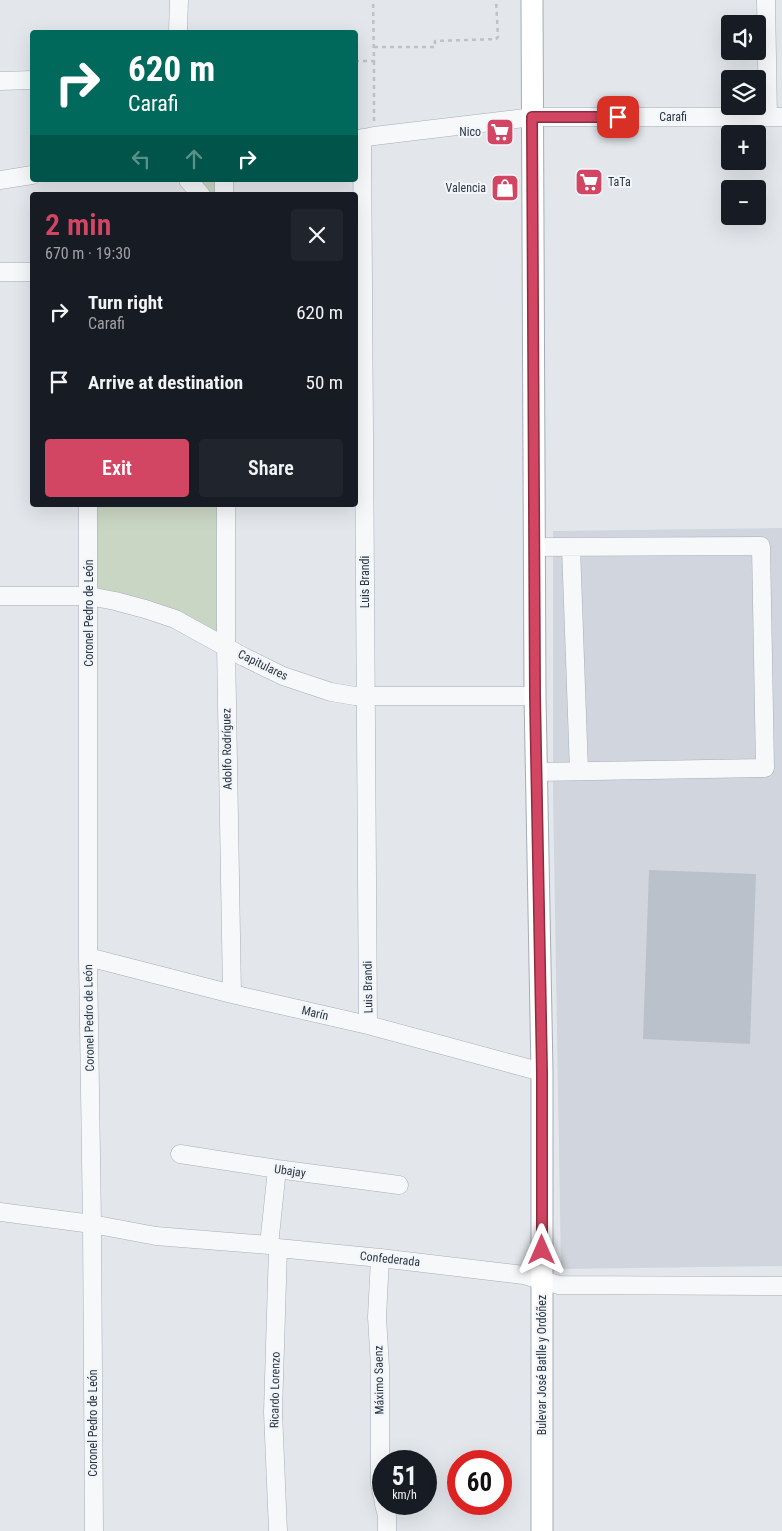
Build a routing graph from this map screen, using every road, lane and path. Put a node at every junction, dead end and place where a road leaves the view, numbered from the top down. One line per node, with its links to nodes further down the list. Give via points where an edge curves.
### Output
1 (179, 0): 6 (street)
2 (373, 0): 7 (path)
3 (496, 0): 7 (path, via 496,39 435,41 436,47)
4 (532, 0): 12 (main road, Bulevar José Batlle y Ordóñez)
5 (766, 0): 13 (street)
6 (178, 30)
7 (374, 47): 9 (path)
8 (358, 61): 9 (path)
9 (374, 61): 14 (path)
10 (30, 80): 11 (street)
11 (0, 81)
12 (532, 117): 13 (street, Carafi); 14 (street, Carafi); 24 (main road, Bulevar José Batlle y Ordóñez)
13 (775, 117)
14 (364, 138): 28 (street, Luis Brandi)
15 (30, 175): 16 (street)
16 (0, 180)
17 (190, 182): 18 (street)
18 (198, 192)
19 (0, 272): 20 (street)
20 (30, 272)
21 (88, 507): 26 (street, Coronel Pedro de León)
22 (226, 507): 27 (street, Adolfo Rodríguez)
23 (571, 546): 24 (street); 30 (street); 30 (street, via 762,546 765,768)
24 (534, 547): 29 (main road, Bulevar José Batlle y Ordóñez)
25 (0, 596): 26 (street, Capitulares)
26 (89, 596): 27 (street, Capitulares, via 163,614); 32 (street, Coronel Pedro de León)
27 (226, 646): 28 (street, Capitulares, via 283,676 339,693); 33 (street, Adolfo Rodríguez)
28 (365, 696): 29 (street, Capitulares); 34 (street, Luis Brandi)
29 (535, 696): 31 (main road, Bulevar José Batlle y Ordóñez)
30 (579, 771): 31 (street)
31 (537, 772): 35 (main road, Bulevar José Batlle y Ordóñez)
32 (88, 957): 33 (street, Marín); 40 (street, Coronel Pedro de León)
33 (232, 994): 34 (street, Marín)
34 (368, 1026): 35 (street, Marín)
35 (542, 1072): 43 (main road, Bulevar José Batlle y Ordóñez)
36 (180, 1154): 37 (street, Ubajay)
37 (277, 1169): 38 (street, Ubajay); 41 (street, Ricardo Lorenzo)
38 (400, 1185)
39 (0, 1212): 40 (street, Confederada)
40 (92, 1224): 41 (street, Confederada, via 156,1236); 47 (street, Coronel Pedro de León)
41 (273, 1247): 42 (street, Confederada); 48 (street, Ricardo Lorenzo, via 273,1412)
42 (380, 1258): 43 (street, Confederada, via 524,1275); 45 (street, Máximo Saenz, via 377,1316)
43 (542, 1280): 44 (street, Confederada, via 559,1285); 50 (main road, Bulevar José Batlle y Ordóñez)
44 (782, 1286)
45 (380, 1450)
46 (387, 1515): 49 (street, Máximo Saenz)
47 (94, 1531)
48 (278, 1531)
49 (387, 1531)
50 (542, 1531)

